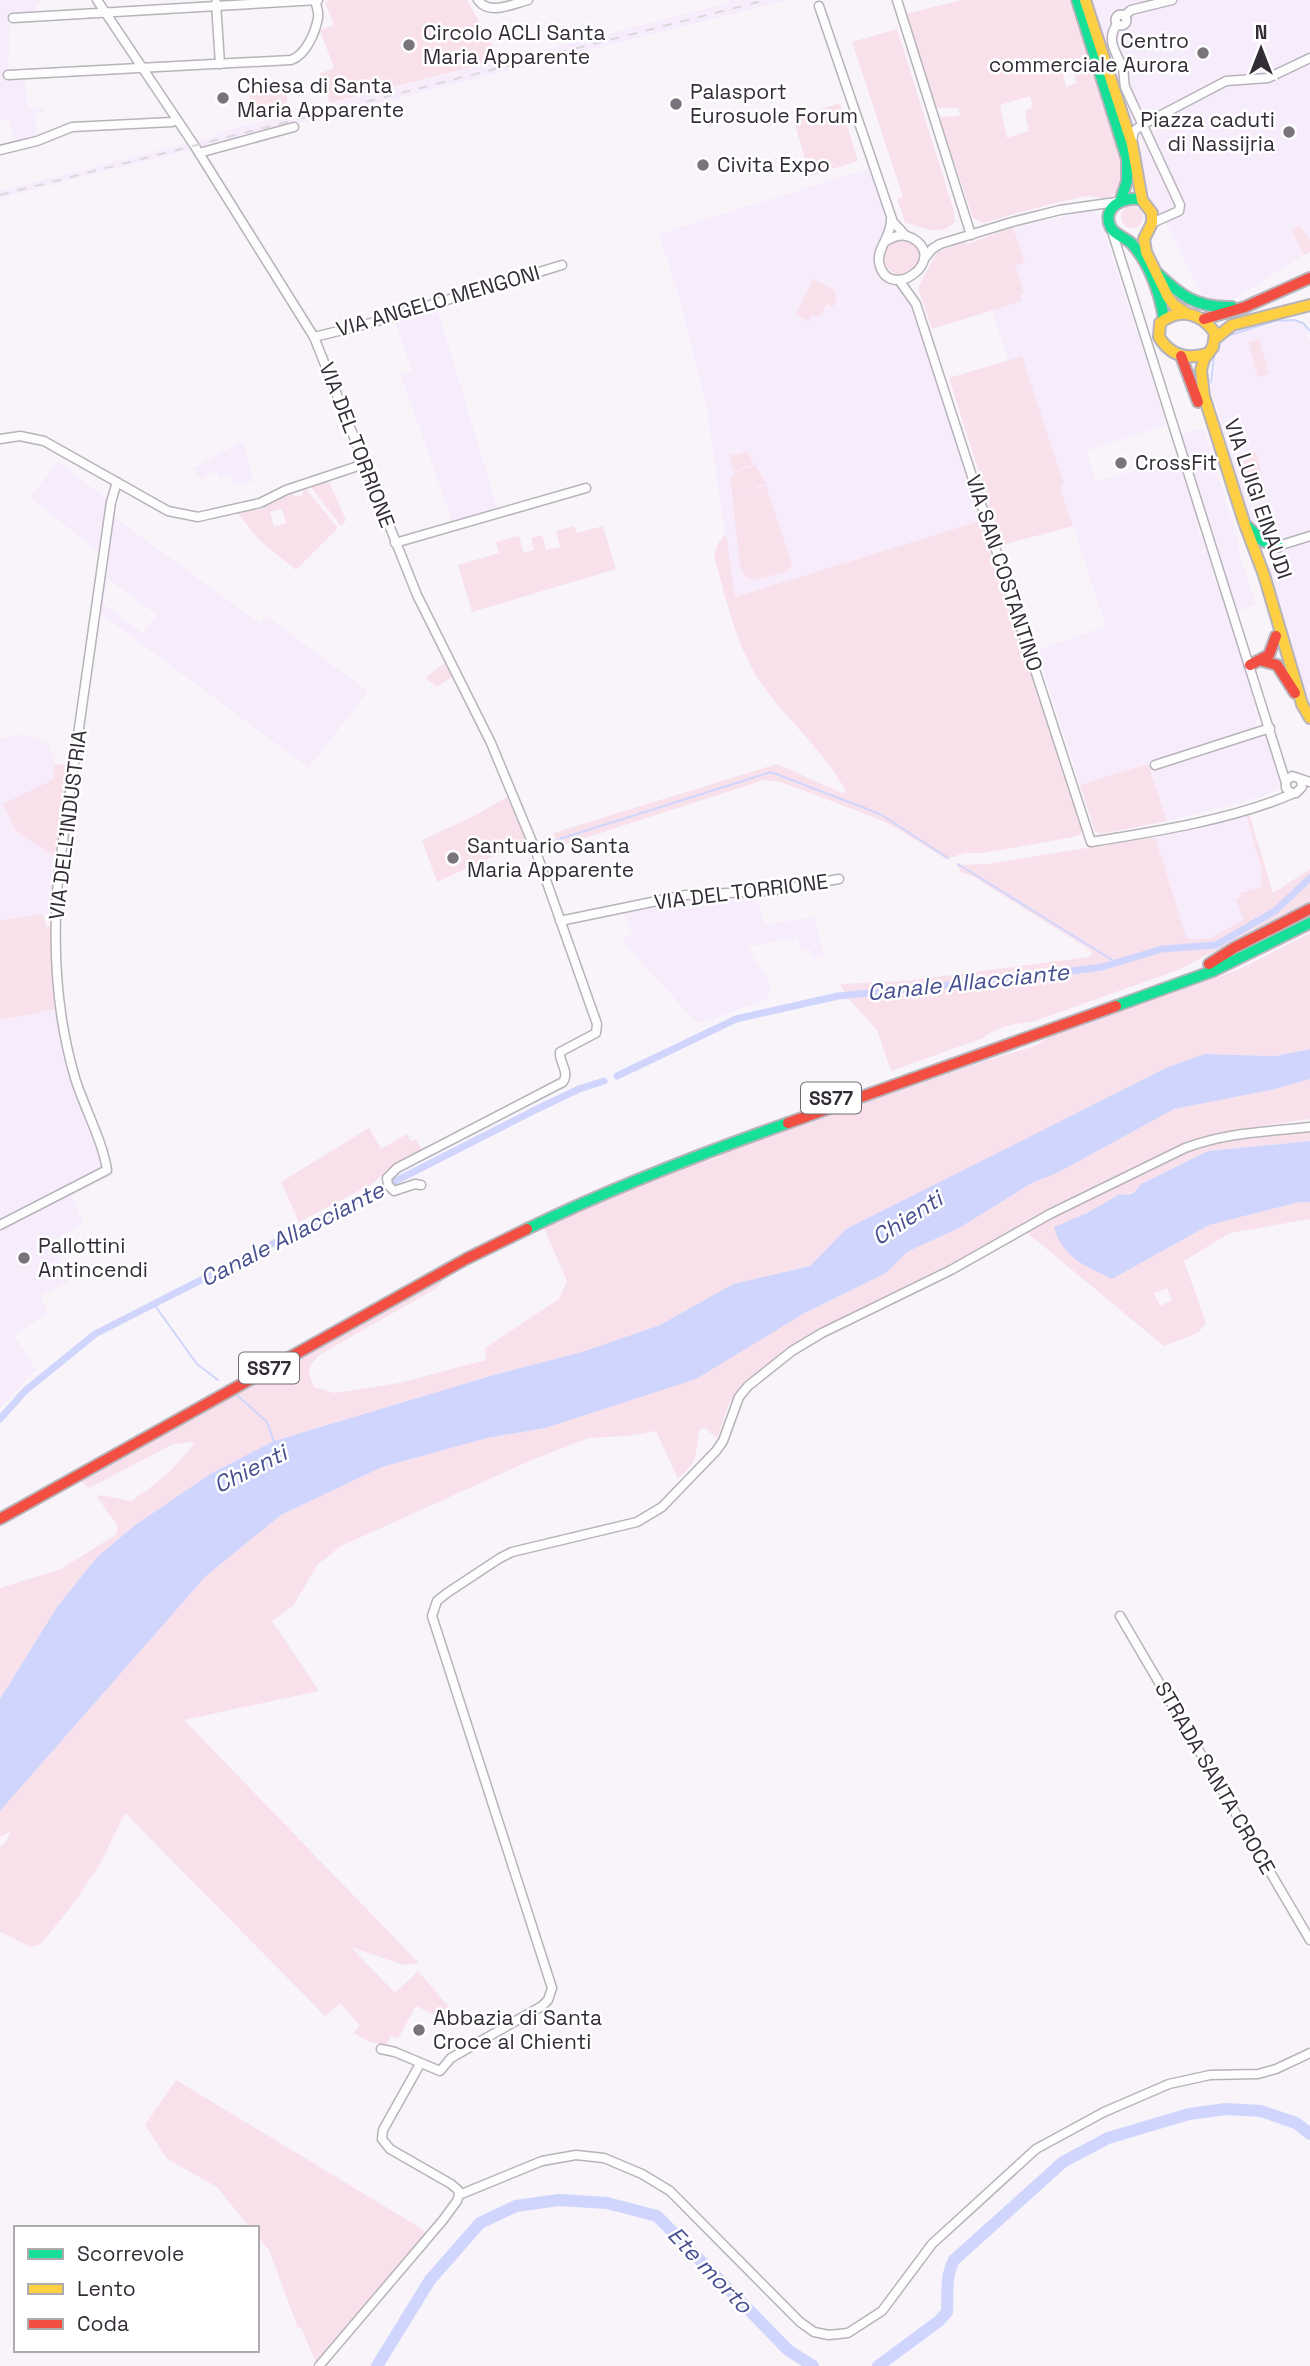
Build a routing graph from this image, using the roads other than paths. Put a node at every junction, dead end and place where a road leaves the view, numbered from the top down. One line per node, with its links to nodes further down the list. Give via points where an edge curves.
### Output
1 (97, 0): 11 (street, VIA DEL TORRIONE)
2 (478, 0): 3 (street, via 491,9)
3 (528, 0)
4 (897, 0): 32 (street)
5 (1077, 0): 25 (main road, via 1127,159 1127,181)
6 (1085, 0): 17 (main road)
7 (1172, 0): 18 (street, via 1131,10 1124,16 1125,23 1117,24 1112,42)
8 (317, 1): 9 (street); 14 (street, via 318,19 299,57)
9 (216, 3): 11 (street); 14 (street)
10 (819, 6): 29 (street, VIA SAN COSTANTINO)
11 (106, 13): 12 (street); 15 (street, VIA DEL TORRIONE)
12 (13, 18)
13 (1310, 58): 20 (street, via 1268,78 1226,82)
14 (220, 64): 15 (street)
15 (141, 68): 16 (street); 19 (street, VIA DEL TORRIONE)
16 (8, 75)
17 (1111, 75): 18 (street); 22 (main road)
18 (1124, 76): 20 (street)
19 (176, 119): 23 (street, via 72,127); 24 (street, VIA DEL TORRIONE)
20 (1142, 125): 22 (street, via 1133,133); 28 (street, via 1178,199 1180,211)
21 (294, 127): 24 (street)
22 (1132, 144): 26 (main road)
23 (0, 150)
24 (199, 153): 52 (street, VIA DEL TORRIONE)
25 (1119, 201): 26 (main road, via 1132,196); 27 (street); 30 (main road)
26 (1146, 204): 28 (street); 31 (main road)
27 (1095, 205): 30 (street, via 1105,210); 32 (street)
28 (1176, 212): 31 (street)
29 (891, 214): 33 (street, VIA SAN COSTANTINO); 35 (street, VIA SAN COSTANTINO)
30 (1110, 221): 34 (main road, VIA LUIGI EINAUDI, via 1117,234); 40 (street)
31 (1150, 227): 34 (main road, via 1139,238); 42 (main road, via 1144,246)
32 (971, 235): 37 (street)
33 (906, 236): 35 (street); 36 (street, VIA SAN COSTANTINO)
34 (1128, 239): 38 (main road, VIA LUIGI EINAUDI)
35 (886, 241): 45 (street, VIA SAN COSTANTINO, via 880,251 881,266)
36 (918, 242): 37 (street); 39 (street)
37 (940, 244): 39 (street)
38 (1139, 254): 40 (street, via 1122,251); 50 (main road, VIA LUIGI EINAUDI)
39 (923, 259): 43 (street, VIA SAN COSTANTINO)
40 (1121, 261): 67 (street)
41 (562, 265): 52 (street, VIA ANGELO MENGONI)
42 (1154, 270): 47 (main road, via 1198,305); 49 (main road, via 1174,305)
43 (916, 274): 45 (street); 46 (street, VIA SAN COSTANTINO)
44 (1310, 278): 47 (main road)
45 (899, 280): 46 (street, VIA SAN COSTANTINO)
46 (916, 304): 72 (street, VIA SAN COSTANTINO, via 1091,842 1247,809 1275,800)
47 (1251, 305): 51 (main road)
48 (1310, 305): 53 (main road, via 1231,325)
49 (1186, 313): 50 (main road); 51 (main road)
50 (1164, 318): 55 (main road, VIA LUIGI EINAUDI, via 1158,327 1159,337 1169,351)
51 (1204, 320): 53 (main road)
52 (314, 337): 57 (street, VIA DEL TORRIONE)
53 (1216, 338): 54 (main road, VIA LUIGI EINAUDI)
54 (1206, 354): 55 (main road); 60 (main road, VIA LUIGI EINAUDI, via 1200,372 1204,396)
55 (1181, 356): 65 (main road, VIA LUIGI EINAUDI)
56 (0, 439): 58 (street, via 20,436 44,441)
57 (364, 464): 58 (street, via 286,490 262,503 198,517 168,511); 62 (street, VIA DEL TORRIONE)
58 (117, 482): 81 (street, VIA DELL'INDUSTRIA, via 110,502 55,918 58,992 66,1042 107,1170)
59 (586, 488): 62 (street)
60 (1244, 522): 63 (main road); 64 (main road, VIA LUIGI EINAUDI)
61 (1310, 536): 63 (street)
62 (395, 543): 76 (street, VIA DEL TORRIONE, via 491,743)
63 (1272, 553): 64 (main road)
64 (1264, 575): 68 (main road, VIA LUIGI EINAUDI)
65 (1276, 636): 66 (main road, via 1273,652); 68 (main road, VIA LUIGI EINAUDI)
66 (1263, 661): 67 (main road); 68 (main road, via 1277,665)
67 (1250, 665): 70 (street)
68 (1299, 700): 69 (main road)
69 (1310, 718)
70 (1269, 728): 71 (street); 72 (street, via 1280,763)
71 (1155, 765)
72 (1298, 785)
73 (839, 879): 76 (street, VIA DEL TORRIONE, via 771,891 686,895)
74 (1310, 909): 78 (main road, via 1234,948)
75 (1310, 915): 78 (main road, SS77)
76 (560, 920): 80 (street, VIA DEL TORRIONE, via 596,1033 560,1052 565,1079 397,1168 387,1178 391,1190)
77 (1310, 926): 78 (main road, via 1243,962)
78 (1211, 968): 82 (main road, SS77, via 680,1162 575,1206 464,1256)
79 (1310, 1126): 89 (street, via 1252,1131 1185,1148 822,1333 748,1387 716,1451 662,1507 637,1522 512,1552 437,1601 432,1616 552,1988 541,2006 451,2058 440,2071)
80 (421, 1185)
81 (0, 1225)
82 (46, 1489): 83 (main road, SS77); 84 (main road, SS77)
83 (0, 1510)
84 (0, 1519)
85 (1120, 1616): 86 (street, STRADA SANTA CROCE)
86 (1310, 1940)
87 (381, 2049): 89 (street)
88 (1310, 2053): 90 (street, via 1258,2074 1210,2075 1169,2084 1036,2149 932,2244 882,2311 848,2333 814,2332 800,2322 670,2191 604,2158 576,2155 542,2161)
89 (420, 2064): 90 (street, via 382,2139 390,2149 451,2184)
90 (459, 2195): 91 (street)
91 (319, 2366)

